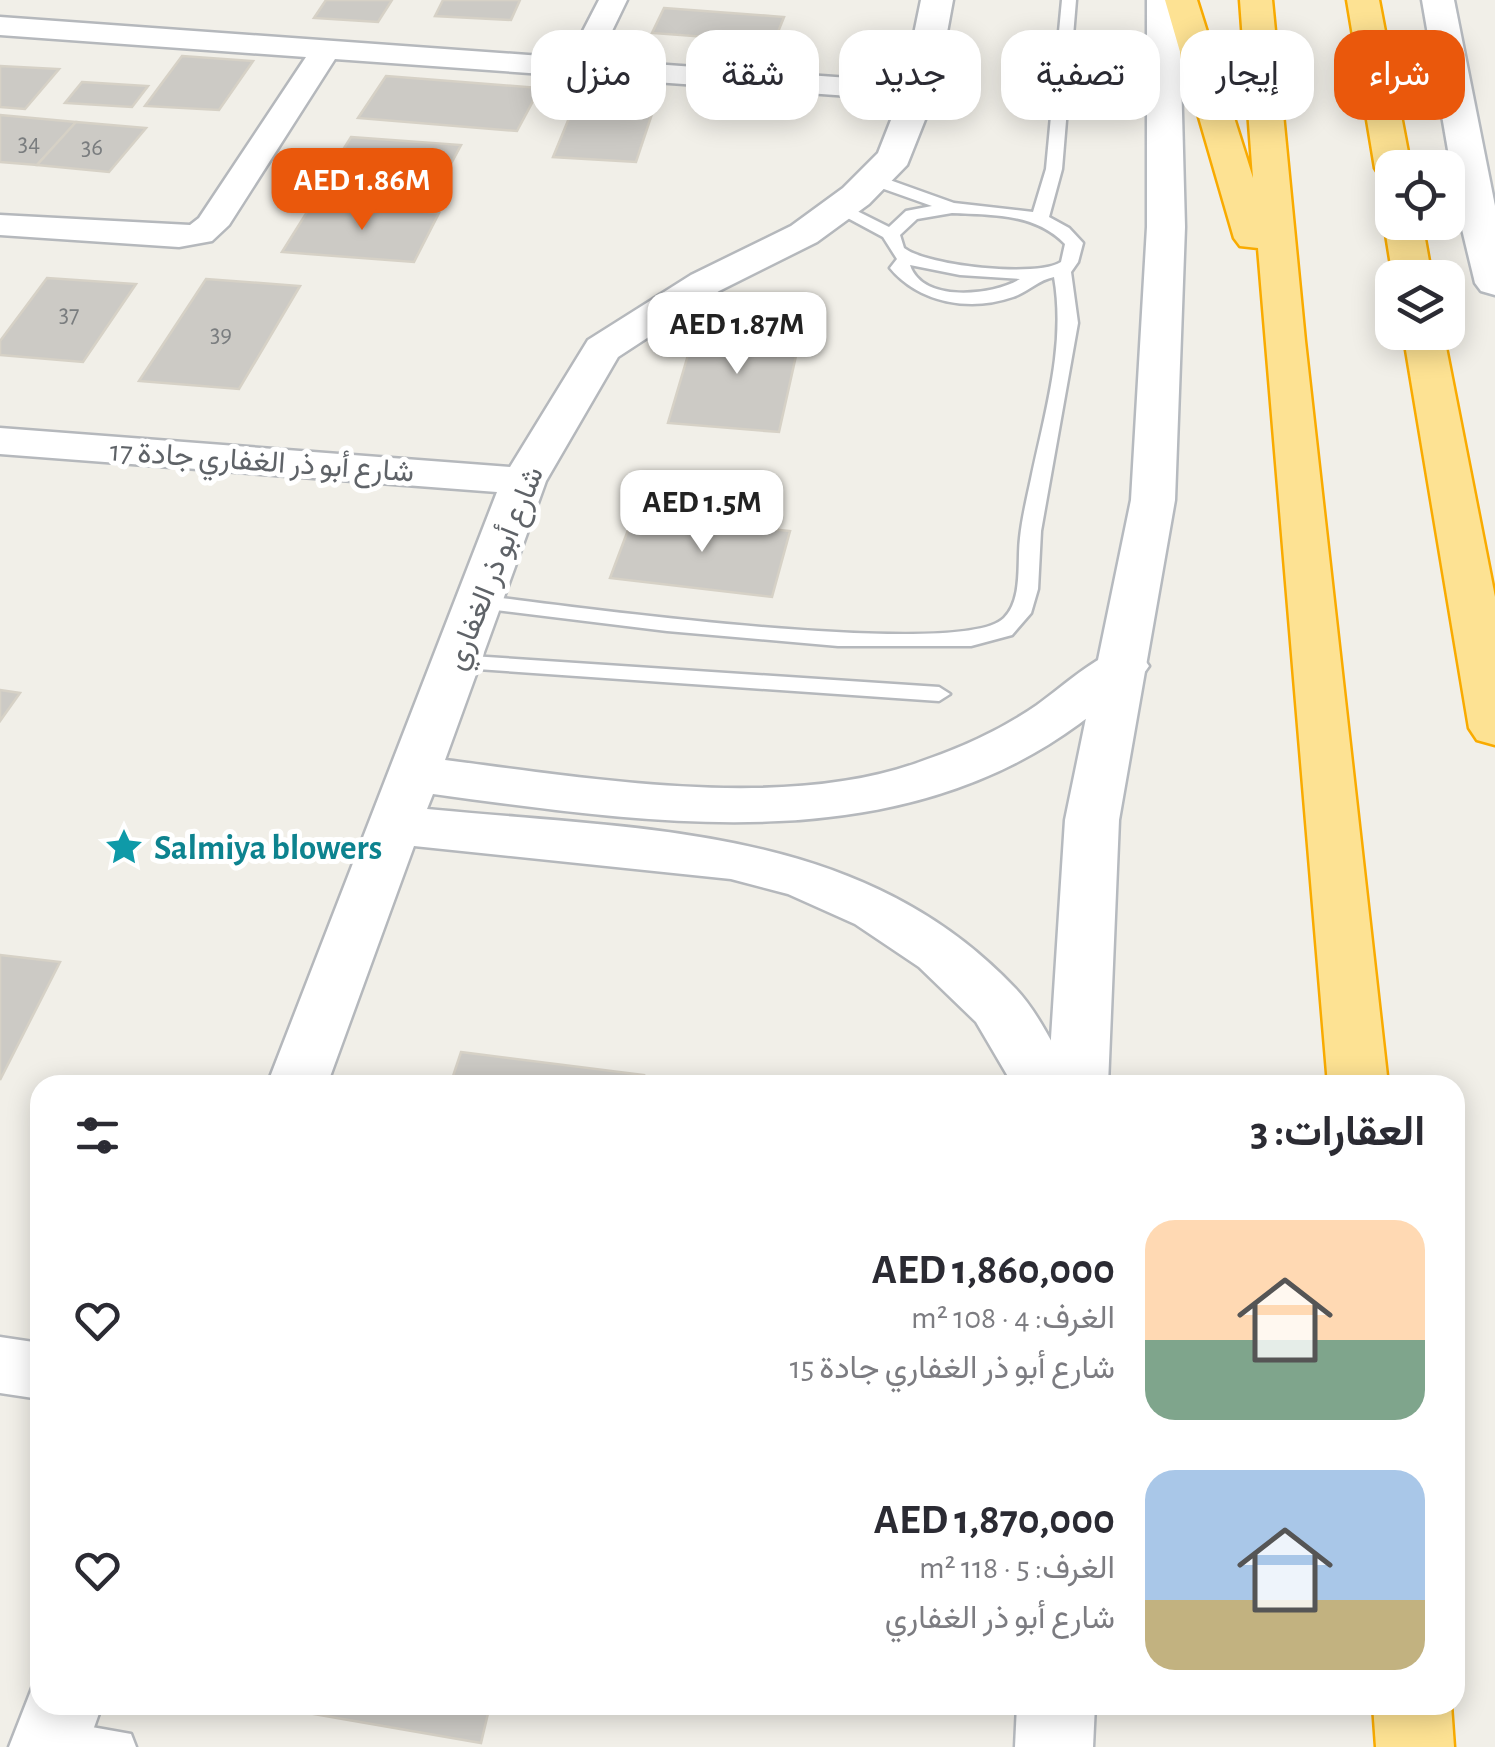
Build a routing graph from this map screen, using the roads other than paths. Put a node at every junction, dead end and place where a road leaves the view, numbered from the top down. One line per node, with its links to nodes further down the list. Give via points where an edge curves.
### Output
1 (613, 0): 10 (street)
2 (937, 0): 11 (street, شارع أبو ذر الغفاري)
3 (1069, 0): 21 (lane, via 1054,169)
4 (1163, 0): 34 (street, via 1166,227 1153,500)
5 (1181, 0): 28 (highway)
6 (1256, 0): 28 (highway)
7 (1363, 0): 17 (highway)
8 (1444, 5): 27 (street)
9 (0, 26): 12 (street)
10 (598, 30)
11 (931, 30)
12 (326, 50): 13 (street); 22 (street, via 200,234)
13 (531, 64)
14 (666, 73): 15 (street)
15 (839, 86)
16 (909, 120): 18 (street, شارع أبو ذر الغفاري, via 894,157)
17 (1390, 150)
18 (872, 179): 19 (lane); 20 (street, شارع أبو ذر الغفاري)
19 (952, 208): 21 (lane); 23 (lane, via 912,216)
20 (838, 209): 23 (lane); 31 (street, شارع أبو ذر الغفاري, via 602,349)
21 (1040, 217): 25 (lane, via 1062,227 1074,243)
22 (0, 224)
23 (891, 234): 24 (lane)
24 (906, 258): 26 (lane, via 933,266); 26 (lane, via 899,268 910,283 970,297 1001,298 1026,287)
25 (1062, 270): 26 (lane); 32 (lane, via 1070,318 1023,606 1008,628 988,640 934,642 596,618)
26 (1038, 272)
27 (1495, 282)
28 (1285, 342): 42 (highway)
29 (1426, 350): 36 (highway)
30 (0, 440): 31 (street, شارع أبو ذر الغفاري جادة 17)
31 (524, 480): 32 (street, شارع أبو ذر الغفاري)
32 (478, 602): 33 (street, شارع أبو ذر الغفاري)
33 (456, 662): 35 (lane); 37 (street, شارع أبو ذر الغفاري)
34 (1124, 666): 37 (street, via 976,763 855,795 641,801); 41 (street, via 1092,820)
35 (939, 694)
36 (1495, 728)
37 (414, 774): 38 (street, شارع أبو ذر الغفاري)
38 (394, 825): 39 (street, شارع أبو ذر الغفاري); 40 (street, via 731,859 804,878 875,910 939,952 997,1006)
39 (301, 1075)
40 (1038, 1075)
41 (1079, 1075)
42 (1357, 1075)
43 (0, 1365): 44 (street)
44 (30, 1370)
45 (1056, 1715): 47 (street)
46 (1413, 1715): 48 (highway)
47 (1054, 1747)
48 (1416, 1747)

